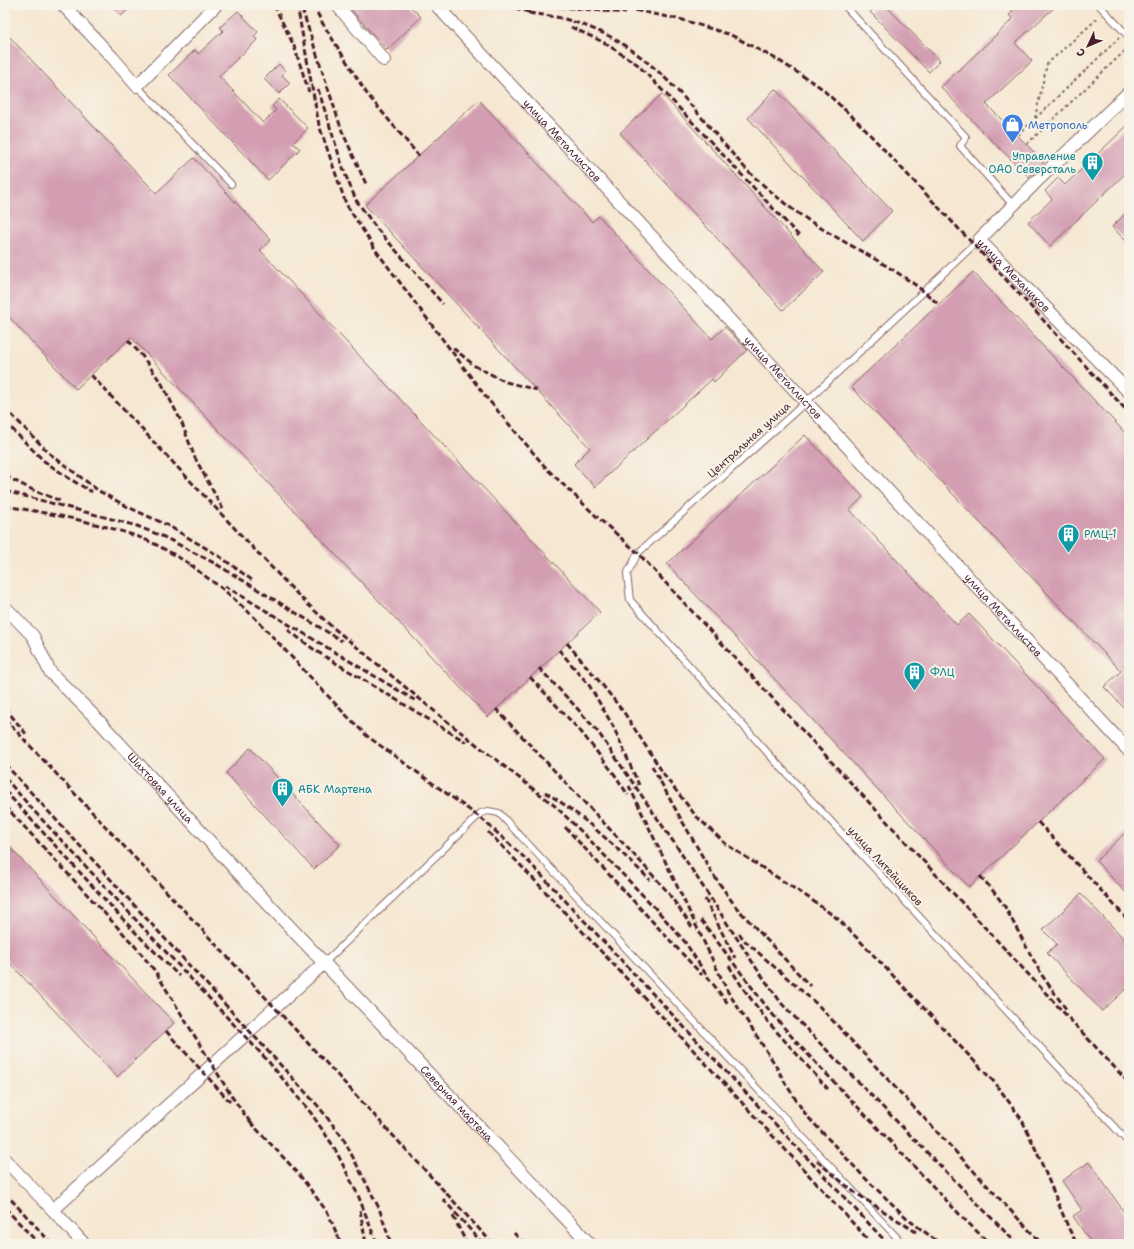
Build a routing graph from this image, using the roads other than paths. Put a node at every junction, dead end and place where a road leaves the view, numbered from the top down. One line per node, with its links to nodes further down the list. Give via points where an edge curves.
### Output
1 (63, 5): 9 (street)
2 (216, 5): 9 (street)
3 (337, 5): 8 (street)
4 (436, 5): 15 (street, улица Металлистов)
5 (844, 5): 12 (lane, via 966,137 960,146)
6 (1099, 5): 7 (lane)
7 (1127, 35)
8 (384, 60)
9 (137, 86): 11 (lane)
10 (1129, 92): 12 (street, улица Механиков)
11 (231, 184)
12 (1013, 205): 13 (street, улица Механиков)
13 (979, 240): 14 (street, улица Механиков); 15 (lane, Центральная улица)
14 (1129, 392)
15 (806, 402): 16 (lane, Центральная улица, via 638,553 627,574); 18 (street, улица Металлистов)
16 (630, 600): 20 (lane, улица Литейщиков, via 780,767)
17 (5, 606): 19 (street, Шихтовая улица, via 33,636 50,672 98,720)
18 (1129, 751)
19 (324, 963): 22 (street); 24 (street, Северная мартена); 25 (lane, via 481,813 499,813)
20 (1129, 1143)
21 (5, 1160): 22 (street)
22 (53, 1210): 23 (street)
23 (84, 1244)
24 (590, 1244)
25 (903, 1244)

